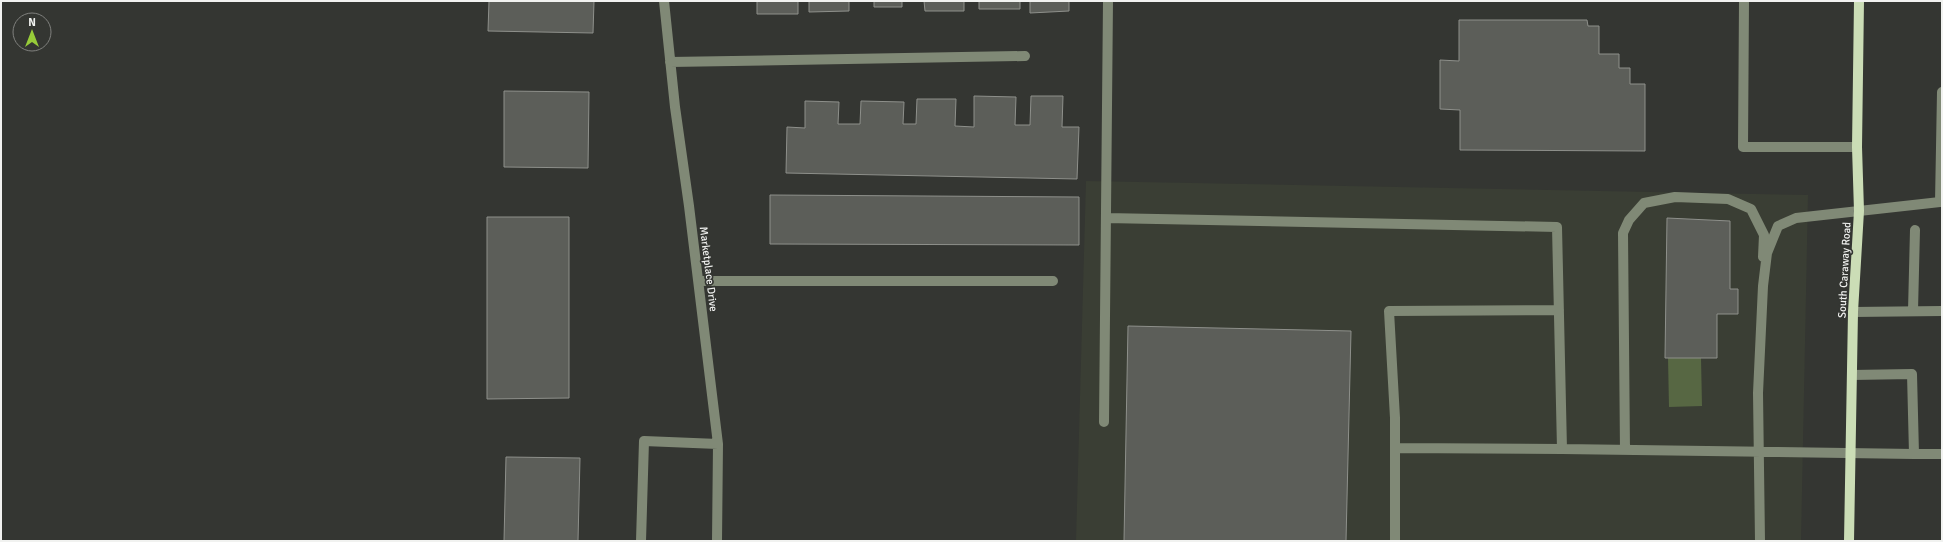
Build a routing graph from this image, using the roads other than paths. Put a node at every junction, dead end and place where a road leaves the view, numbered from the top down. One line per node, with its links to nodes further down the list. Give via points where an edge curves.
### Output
1 (664, 1): 6 (street, Marketplace Drive)
2 (1108, 1): 10 (street)
3 (1744, 1): 8 (street, via 1743,146)
4 (1859, 1): 8 (main road, South Caraway Road)
5 (1025, 56): 6 (street)
6 (670, 62): 12 (street, Marketplace Drive)
7 (1942, 92): 9 (street, via 1940,202)
8 (1857, 147): 9 (main road, South Caraway Road)
9 (1859, 211): 14 (street, via 1796,218 1778,226 1767,253); 18 (main road, South Caraway Road)
10 (1106, 218): 15 (street, via 1557,227); 20 (street)
11 (1915, 230): 16 (street)
12 (699, 281): 13 (street); 21 (street, Marketplace Drive)
13 (1053, 281)
14 (1763, 286): 24 (street, via 1764,235 1751,209 1728,199 1675,197 1644,203 1629,220 1623,233); 25 (street)
15 (1559, 310): 22 (street, via 1389,311); 23 (street)
16 (1913, 311): 17 (street); 18 (street)
17 (1942, 311)
18 (1853, 312): 19 (main road, South Caraway Road)
19 (1852, 375): 26 (main road, South Caraway Road); 27 (street, via 1912,374)
20 (1104, 422)
21 (718, 444): 29 (street, via 644,441); 30 (street, Marketplace Drive)
22 (1395, 448): 23 (street); 31 (street)
23 (1562, 449): 24 (street)
24 (1625, 450): 25 (street)
25 (1758, 452): 26 (street); 32 (street)
26 (1850, 454): 27 (street); 33 (main road, South Caraway Road)
27 (1914, 454): 28 (street)
28 (1942, 454)
29 (641, 541)
30 (717, 541)
31 (1395, 541)
32 (1760, 541)
33 (1849, 541)

